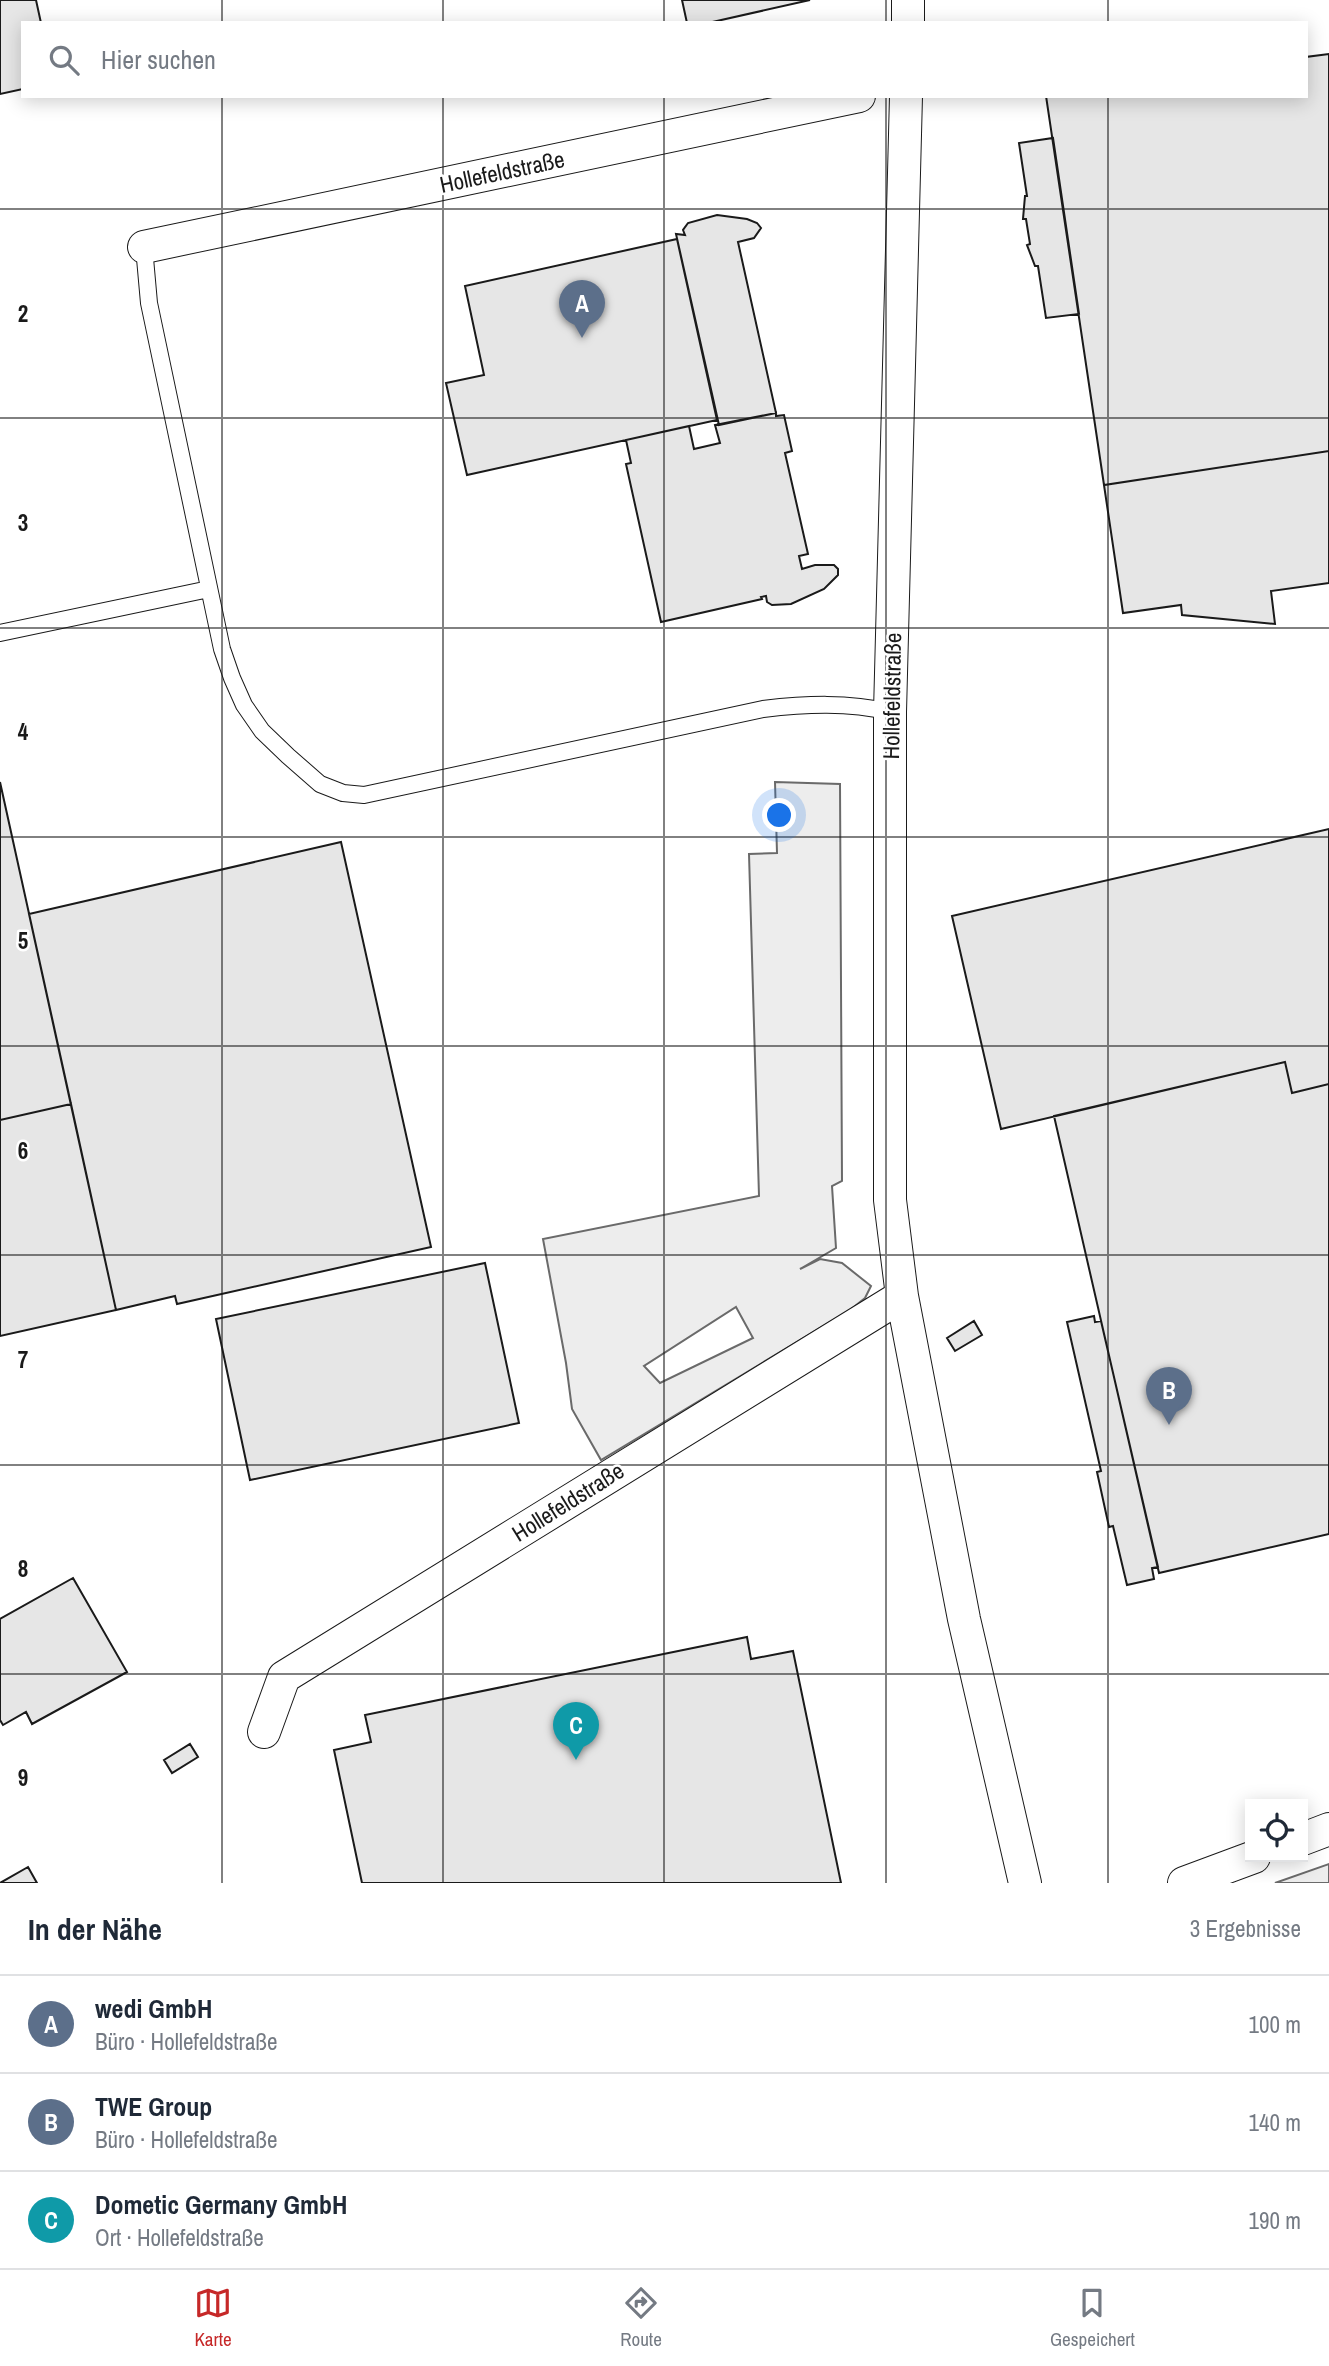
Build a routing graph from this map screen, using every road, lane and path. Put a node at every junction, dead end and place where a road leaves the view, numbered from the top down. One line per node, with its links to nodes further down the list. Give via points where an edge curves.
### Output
1 (908, 0): 2 (street)
2 (908, 21)
3 (850, 98): 5 (street, Hollefeldstraße)
4 (906, 98): 8 (street, Hollefeldstraße)
5 (144, 247): 6 (lane, via 152,318)
6 (209, 589): 7 (lane); 8 (lane, via 222,649 244,705 288,756 320,784 343,793 386,790 763,709 829,705)
7 (0, 633)
8 (890, 712): 9 (street, Hollefeldstraße, via 890,1200)
9 (902, 1296): 10 (street, Hollefeldstraße, via 284,1677); 14 (street, Hollefeldstraße, via 964,1619)
10 (264, 1732)
11 (1329, 1829): 12 (street)
12 (1308, 1837)
13 (1245, 1860): 15 (street)
14 (1025, 1883)
15 (1184, 1883)

